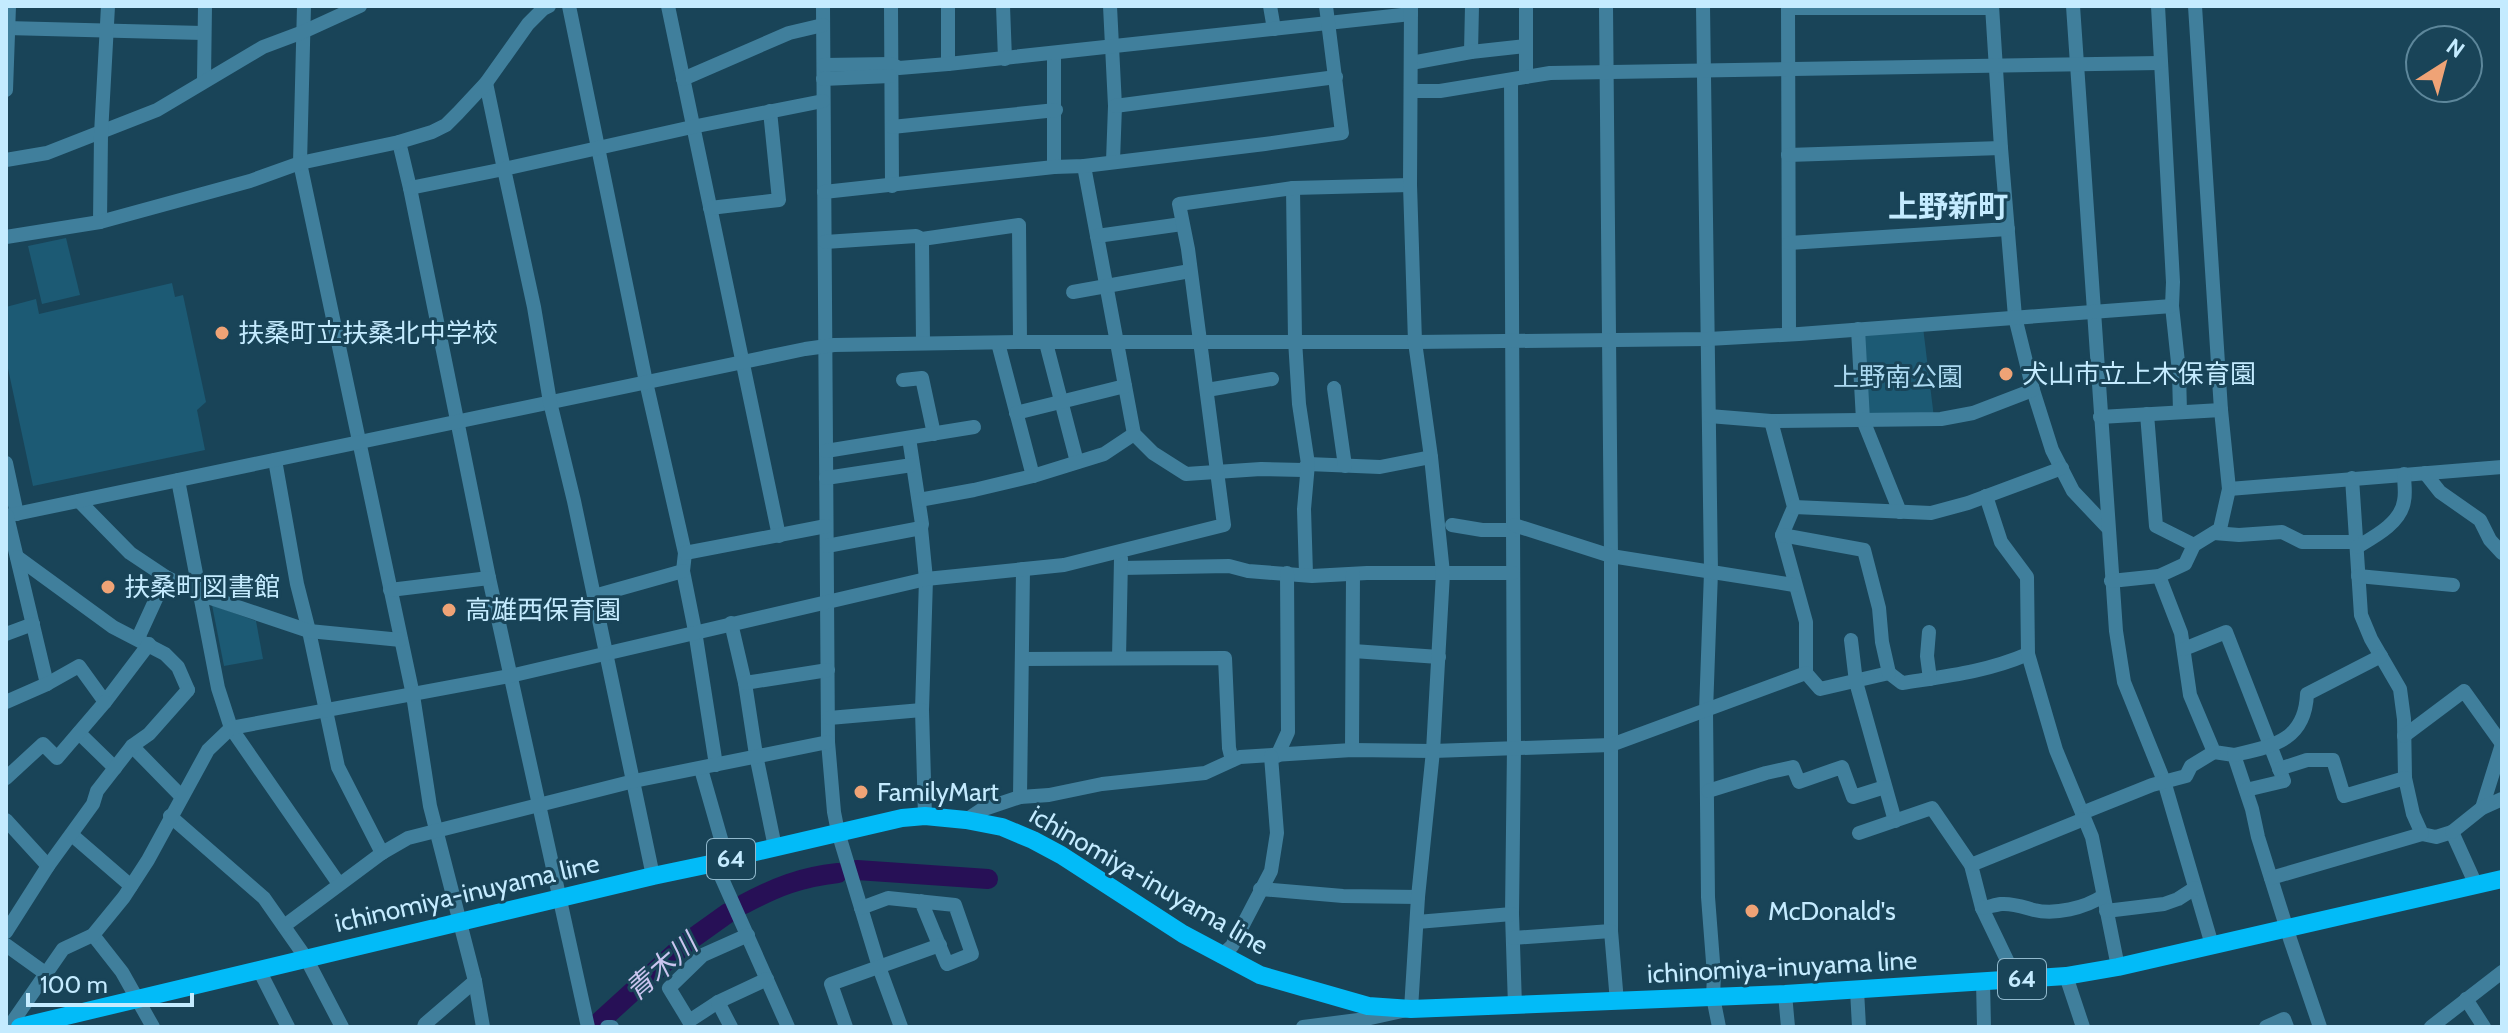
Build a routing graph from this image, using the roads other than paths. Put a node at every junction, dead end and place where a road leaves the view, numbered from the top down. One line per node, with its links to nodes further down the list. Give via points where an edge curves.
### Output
1 (9, 6): 29 (street)
2 (108, 6): 31 (street)
3 (205, 6): 33 (street)
4 (304, 6): 32 (street)
5 (360, 6): 32 (street)
6 (549, 6): 54 (street, via 528,24)
7 (569, 6): 65 (street)
8 (668, 6): 51 (street)
9 (823, 6): 28 (street)
10 (891, 6): 45 (street)
11 (948, 6): 42 (street)
12 (1003, 6): 38 (street)
13 (1110, 6): 34 (street)
14 (1270, 6): 30 (street)
15 (1326, 6): 27 (street)
16 (1472, 6): 36 (street)
17 (1526, 6): 35 (street)
18 (1606, 6): 46 (street)
19 (1703, 6): 48 (street)
20 (2073, 6): 40 (street)
21 (2158, 6): 41 (street)
22 (2195, 6): 118 (street)
23 (1788, 7): 24 (street); 44 (street)
24 (1914, 7): 25 (street)
25 (1992, 7): 43 (street)
26 (1411, 10): 27 (street); 39 (street)
27 (1327, 22): 30 (street); 49 (street)
28 (823, 25): 47 (street); 51 (street, via 789,33)
29 (7, 28): 31 (street); 55 (street)
30 (1274, 29): 34 (street)
31 (106, 30): 33 (street); 63 (street)
32 (303, 32): 52 (street); 70 (street)
33 (203, 33): 52 (street)
34 (1111, 46): 37 (street); 58 (street)
35 (1526, 46): 36 (street); 50 (street)
36 (1471, 52): 39 (street)
37 (1054, 54): 38 (street); 59 (street)
38 (1005, 59): 42 (street)
39 (1411, 63): 56 (street)
40 (2077, 63): 41 (street); 43 (street); 92 (street)
41 (2160, 63): 91 (street)
42 (948, 64): 45 (street)
43 (1995, 66): 44 (street); 66 (street)
44 (1788, 68): 48 (street); 67 (street)
45 (890, 70): 47 (street); 62 (street)
46 (1608, 71): 48 (street); 50 (street); 98 (street)
47 (823, 72): 57 (street)
48 (1704, 72): 96 (street)
49 (1336, 77): 58 (street); 69 (street, via 1342,133)
50 (1526, 77): 53 (street)
51 (683, 79): 61 (street)
52 (204, 80): 63 (street, via 157,110)
53 (1511, 80): 56 (street); 100 (street)
54 (486, 83): 64 (street, via 446,125); 73 (street)
55 (6, 90)
56 (1411, 91): 74 (street)
57 (823, 101): 60 (street); 78 (street)
58 (1115, 106): 69 (street)
59 (1056, 110): 62 (street); 72 (street)
60 (770, 111): 61 (street); 79 (street, via 779,200)
61 (692, 127): 65 (street); 79 (street)
62 (892, 127): 75 (street)
63 (101, 134): 68 (street, via 47,153); 80 (street)
64 (399, 142): 70 (street); 76 (street)
65 (599, 147): 73 (street); 111 (street)
66 (2001, 148): 67 (street); 82 (street)
67 (1788, 155): 87 (street)
68 (6, 160)
69 (1113, 161): 71 (street)
70 (300, 163): 80 (street); 131 (street)
71 (1084, 166): 72 (street); 83 (street)
72 (1054, 167): 75 (street)
73 (504, 169): 76 (street); 116 (street)
74 (1410, 185): 77 (street); 103 (street)
75 (892, 186): 78 (street)
76 (410, 188): 126 (street)
77 (1293, 188): 81 (street, via 1179,204); 97 (street)
78 (824, 192): 86 (street)
79 (710, 208): 108 (street)
80 (100, 222): 84 (street)
81 (1182, 224): 83 (street); 88 (street)
82 (2008, 229): 87 (street); 93 (street)
83 (1097, 236): 89 (street)
84 (6, 237)
85 (922, 239): 86 (street); 101 (street, via 1019,225); 104 (street)
86 (825, 242): 107 (street)
87 (1789, 243): 95 (street)
88 (1190, 271): 89 (street); 99 (street)
89 (1107, 284): 90 (street); 102 (street)
90 (1073, 292)
91 (2172, 306): 92 (street); 119 (street)
92 (2094, 312): 93 (street); 123 (street)
93 (2015, 317): 94 (street); 115 (street)
94 (1858, 329): 95 (street); 124 (street)
95 (1789, 333): 96 (street)
96 (1708, 339): 98 (street); 122 (street)
97 (1295, 340): 99 (street); 103 (street); 137 (street)
98 (1608, 340): 100 (street); 170 (street)
99 (1200, 341): 102 (street); 114 (street)
100 (1512, 341): 103 (street); 160 (street)
101 (1020, 342): 105 (street); 106 (street)
102 (1117, 342): 106 (street); 112 (street)
103 (1415, 342): 133 (street)
104 (923, 343): 105 (street); 107 (street)
105 (998, 343): 120 (street)
106 (1046, 343): 117 (street)
107 (825, 347): 108 (street); 132 (street)
108 (743, 363): 111 (street); 163 (street)
109 (1272, 379): 114 (street)
110 (903, 380): 128 (street, via 922,378)
111 (646, 382): 116 (street); 168 (street)
112 (1125, 386): 117 (street); 129 (street)
113 (1334, 388): 139 (street)
114 (1207, 390): 142 (street)
115 (2033, 390): 124 (street, via 1941,419); 141 (street)
116 (550, 402): 126 (street); 191 (street)
117 (1062, 402): 120 (street); 135 (street)
118 (2221, 410): 119 (street); 149 (street)
119 (2180, 412): 121 (street)
120 (1016, 413): 145 (street)
121 (2147, 414): 123 (street); 165 (street, via 2156,526)
122 (1709, 416): 125 (street); 175 (street)
123 (2100, 417): 158 (street)
124 (1863, 420): 125 (street); 154 (street)
125 (1771, 421): 153 (street)
126 (457, 422): 131 (street); 184 (street)
127 (974, 427): 128 (street)
128 (934, 434): 130 (street)
129 (1134, 434): 135 (street, via 1104,454); 142 (street, via 1186,474)
130 (909, 438): 132 (street); 138 (street)
131 (358, 442): 134 (street); 189 (street)
132 (826, 451): 146 (street)
133 (1431, 457): 139 (street, via 1380,467); 177 (street)
134 (275, 460): 148 (street); 195 (street)
135 (1077, 462): 145 (street)
136 (6, 463): 155 (street)
137 (1308, 464): 139 (street); 142 (street, via 1303,470); 179 (street)
138 (912, 465): 146 (street); 151 (street)
139 (1345, 466)
140 (2502, 467): 143 (street)
141 (2062, 468): 150 (street); 158 (street, via 2073,491)
142 (1217, 471): 167 (street, via 1224,525)
143 (2425, 473): 144 (street); 169 (street, via 2440,492 2480,520)
144 (2404, 474): 147 (street); 164 (street, via 2402,509 2379,534)
145 (1033, 476): 151 (street)
146 (826, 478): 157 (street)
147 (2352, 478): 149 (street); 164 (street)
148 (178, 480): 152 (street); 190 (street)
149 (2229, 489): 161 (street, via 2220,529)
150 (1986, 496): 154 (street, via 1931,513); 204 (street, via 2001,542 2027,577)
151 (919, 500): 159 (street)
152 (79, 501): 155 (street); 183 (street, via 130,553)
153 (1794, 507): 154 (street); 162 (street)
154 (1900, 512)
155 (10, 516): 171 (street)
156 (1452, 525): 160 (street)
157 (826, 526): 163 (street); 166 (street)
158 (2107, 527): 186 (street)
159 (921, 528): 166 (street); 185 (street)
160 (1514, 528): 170 (street); 178 (street)
161 (2214, 533): 164 (street, via 2282,532 2302,542); 165 (street)
162 (1782, 535): 187 (street); 212 (street, via 1864,550)
163 (779, 536): 168 (street)
164 (2357, 544): 182 (street)
165 (2194, 545): 181 (street, via 2185,564)
166 (827, 546): 192 (street)
167 (1120, 551): 172 (street); 173 (street)
168 (685, 553): 174 (street)
169 (2502, 553)
170 (1611, 556): 175 (street); 232 (street)
171 (17, 557): 194 (street); 201 (street, via 113,627)
172 (1121, 568): 176 (street, via 1229,566); 208 (street)
173 (1023, 569): 185 (street); 209 (street)
174 (683, 571): 191 (street); 196 (street)
175 (1711, 572): 187 (street); 225 (street)
176 (1287, 573): 179 (street); 241 (street, via 1288,732)
177 (1443, 573): 178 (street); 180 (street); 207 (street)
178 (1513, 573): 235 (street)
179 (1306, 574): 180 (street)
180 (1353, 574): 203 (street)
181 (2159, 576): 186 (street); 202 (street)
182 (2358, 576): 188 (street); 206 (street, via 2361,615)
183 (166, 577): 190 (street); 201 (street)
184 (489, 578): 189 (street); 213 (street)
185 (926, 579): 192 (street); 224 (street)
186 (2111, 581): 249 (street, via 2124,682)
187 (1794, 585): 211 (street, via 1806,622)
188 (2453, 585)
189 (390, 590): 199 (street)
190 (202, 595): 195 (street); 218 (street)
191 (594, 596): 205 (street)
192 (827, 602): 193 (street); 210 (street)
193 (731, 623): 196 (street); 216 (street)
194 (33, 624): 198 (street); 217 (street)
195 (309, 631): 199 (street); 223 (street)
196 (695, 631): 205 (street); 243 (street)
197 (1929, 632): 214 (street)
198 (6, 634)
199 (401, 640): 220 (street)
200 (1851, 640): 215 (street)
201 (143, 641): 219 (street, via 178,667); 222 (street)
202 (2184, 649): 234 (street, via 2226,632); 238 (street, via 2190,695)
203 (1353, 651): 207 (street); 236 (street)
204 (2028, 654): 214 (street, via 1987,669); 260 (street, via 2056,750)
205 (607, 655): 213 (street); 248 (street)
206 (2381, 656): 229 (street, via 2400,689); 234 (street, via 2307,694 2297,730)
207 (1439, 657): 237 (street)
208 (1119, 658): 209 (street); 242 (street, via 1225,658)
209 (1022, 659): 254 (street)
210 (828, 670): 216 (street); 226 (street)
211 (1806, 673): 215 (street, via 1820,689); 225 (street)
212 (1889, 673): 214 (street, via 1902,683); 215 (street)
213 (510, 676): 220 (street); 256 (street)
214 (1930, 679)
215 (1856, 682): 250 (street)
216 (745, 683): 239 (street)
217 (47, 684): 221 (street); 222 (street, via 79,666)
218 (218, 688): 219 (street); 227 (street)
219 (188, 690): 233 (street)
220 (413, 695): 223 (street); 264 (street)
221 (6, 702)
222 (105, 702): 228 (street)
223 (326, 710): 227 (street); 271 (street, via 338,767)
224 (922, 710): 226 (street); 259 (street)
225 (1706, 711): 232 (street); 252 (street)
226 (829, 718): 230 (street)
227 (231, 728): 253 (street, via 208,750); 278 (street)
228 (79, 733): 244 (street); 246 (street, via 57,758 43,744)
229 (2404, 736): 231 (street, via 2464,691); 247 (street)
230 (828, 742): 239 (street); 265 (street)
231 (2502, 744): 257 (street)
232 (1611, 745): 235 (street); 294 (street)
233 (132, 746): 244 (street); 253 (street)
234 (2271, 746): 240 (street); 245 (street)
235 (1514, 747): 237 (street); 289 (street)
236 (1352, 750): 237 (street); 241 (street)
237 (1433, 751): 283 (street)
238 (2214, 752): 240 (street); 249 (street, via 2191,766 2186,776)
239 (756, 755): 243 (street); 270 (street)
240 (2234, 755): 251 (street)
241 (1274, 756): 242 (street); 282 (street, via 1277,833 1271,871)
242 (1232, 760): 254 (street, via 1205,773)
243 (708, 767): 248 (street); 272 (street)
244 (115, 768): 269 (street)
245 (2279, 769): 247 (street, via 2307,760 2333,760 2344,796); 251 (street, via 2284,781)
246 (6, 778)
247 (2405, 778): 268 (street)
248 (634, 781): 256 (street); 275 (street)
249 (2164, 781): 260 (street); 281 (street)
250 (1885, 787): 252 (street, via 1853,797 1842,767 1799,782 1793,767); 263 (street)
251 (2246, 790): 276 (street)
252 (1708, 791): 316 (street)
253 (181, 796): 258 (street)
254 (1020, 797): 262 (street)
255 (2502, 799): 257 (street)
256 (539, 805): 264 (street); 284 (street)
257 (2482, 808): 266 (street)
258 (170, 816): 280 (street); 292 (street, via 264,898)
259 (925, 816): 262 (main road, ichinomiya-inuyama line / 64); 265 (main road, ichinomiya-inuyama line / 64)
260 (2083, 816): 273 (street); 286 (street)
261 (6, 820): 274 (street)
262 (966, 820): 302 (main road, ichinomiya-inuyama line / 64, via 1033,840)
263 (1895, 821): 267 (street); 273 (street, via 1932,808)
264 (438, 831): 271 (street, via 408,838); 291 (street)
265 (838, 832): 270 (main road, ichinomiya-inuyama line / 64); 287 (street)
266 (2452, 832): 268 (street); 279 (street)
267 (1859, 833)
268 (2422, 834): 276 (street)
269 (72, 835): 274 (street); 280 (street)
270 (775, 847): 272 (main road, ichinomiya-inuyama line / 64)
271 (382, 853): 278 (street)
272 (721, 862): 275 (main road, ichinomiya-inuyama line / 64); 297 (street)
273 (1971, 865): 288 (street)
274 (48, 866): 295 (street)
275 (653, 876): 284 (main road, ichinomiya-inuyama line / 64)
276 (2271, 878): 293 (street)
277 (2502, 879): 279 (main road, ichinomiya-inuyama line / 64)
278 (339, 884): 292 (street)
279 (2476, 885): 293 (main road, ichinomiya-inuyama line / 64)
280 (131, 886): 296 (street)
281 (2195, 888): 286 (street, via 2164,904); 301 (street)
282 (1260, 889): 283 (street); 302 (street, via 1246,923)
283 (1418, 897): 290 (street)
284 (560, 898): 291 (main road, ichinomiya-inuyama line / 64); 333 (street)
285 (921, 901): 287 (street, via 888,898); 300 (street); 300 (street, via 955,905 972,954 947,964)
286 (2105, 904): 288 (street, via 2036,911 2002,904); 305 (street)
287 (861, 908): 304 (street)
288 (1982, 908): 311 (street)
289 (1512, 914): 290 (street); 298 (street)
290 (1417, 922): 322 (street)
291 (460, 923): 303 (main road, ichinomiya-inuyama line / 64); 312 (street)
292 (284, 926): 303 (street)
293 (2288, 928): 301 (main road, ichinomiya-inuyama line / 64); 345 (street)
294 (1611, 931): 298 (street); 320 (street)
295 (6, 932)
296 (93, 935): 308 (street, via 63,949); 317 (street)
297 (748, 935): 310 (street); 319 (street, via 703,955 669,988 689,1021)
298 (1513, 938): 321 (street)
299 (6, 945): 308 (street)
300 (940, 945): 304 (street)
301 (2212, 945): 305 (main road, ichinomiya-inuyama line / 64)
302 (1221, 956): 322 (main road, ichinomiya-inuyama line / 64, via 1302,988 1368,1006)
303 (306, 958): 306 (main road, ichinomiya-inuyama line / 64); 330 (street)
304 (879, 967): 325 (street); 336 (street, via 831,984)
305 (2118, 967): 309 (main road, ichinomiya-inuyama line / 64)
306 (259, 970): 317 (main road, ichinomiya-inuyama line / 64); 329 (street)
307 (2502, 972): 318 (street)
308 (45, 973): 326 (street)
309 (2066, 976): 311 (main road, ichinomiya-inuyama line / 64); 342 (street)
310 (767, 979): 319 (street); 335 (street)
311 (2016, 979): 313 (main road, ichinomiya-inuyama line / 64)
312 (475, 981): 331 (street); 332 (street)
313 (1983, 981): 314 (main road, ichinomiya-inuyama line / 64); 341 (street)
314 (1857, 990): 315 (main road, ichinomiya-inuyama line / 64); 340 (street)
315 (1785, 994): 316 (main road, ichinomiya-inuyama line / 64); 339 (street)
316 (1713, 997): 320 (main road, ichinomiya-inuyama line / 64); 338 (street)
317 (137, 999): 323 (main road, ichinomiya-inuyama line / 64); 328 (street)
318 (2466, 999): 346 (street); 347 (street)
319 (718, 1002): 334 (street)
320 (1617, 1002): 321 (main road, ichinomiya-inuyama line / 64)
321 (1515, 1006): 322 (main road, ichinomiya-inuyama line / 64)
322 (1411, 1009): 324 (street)
323 (76, 1020): 327 (main road, ichinomiya-inuyama line / 64)
324 (1336, 1025): 337 (street)
325 (897, 1026)
326 (9, 1027)
327 (20, 1027)
328 (153, 1027)
329 (288, 1027)
330 (342, 1027)
331 (424, 1027)
332 (483, 1027)
333 (588, 1027)
334 (731, 1027)
335 (788, 1027)
336 (846, 1027)
337 (1303, 1027)
338 (1719, 1027)
339 (1788, 1027)
340 (1859, 1027)
341 (1984, 1027)
342 (2083, 1027)
343 (2266, 1027): 344 (street, via 2284,1019)
344 (2287, 1027)
345 (2320, 1027)
346 (2431, 1027)
347 (2484, 1027)

